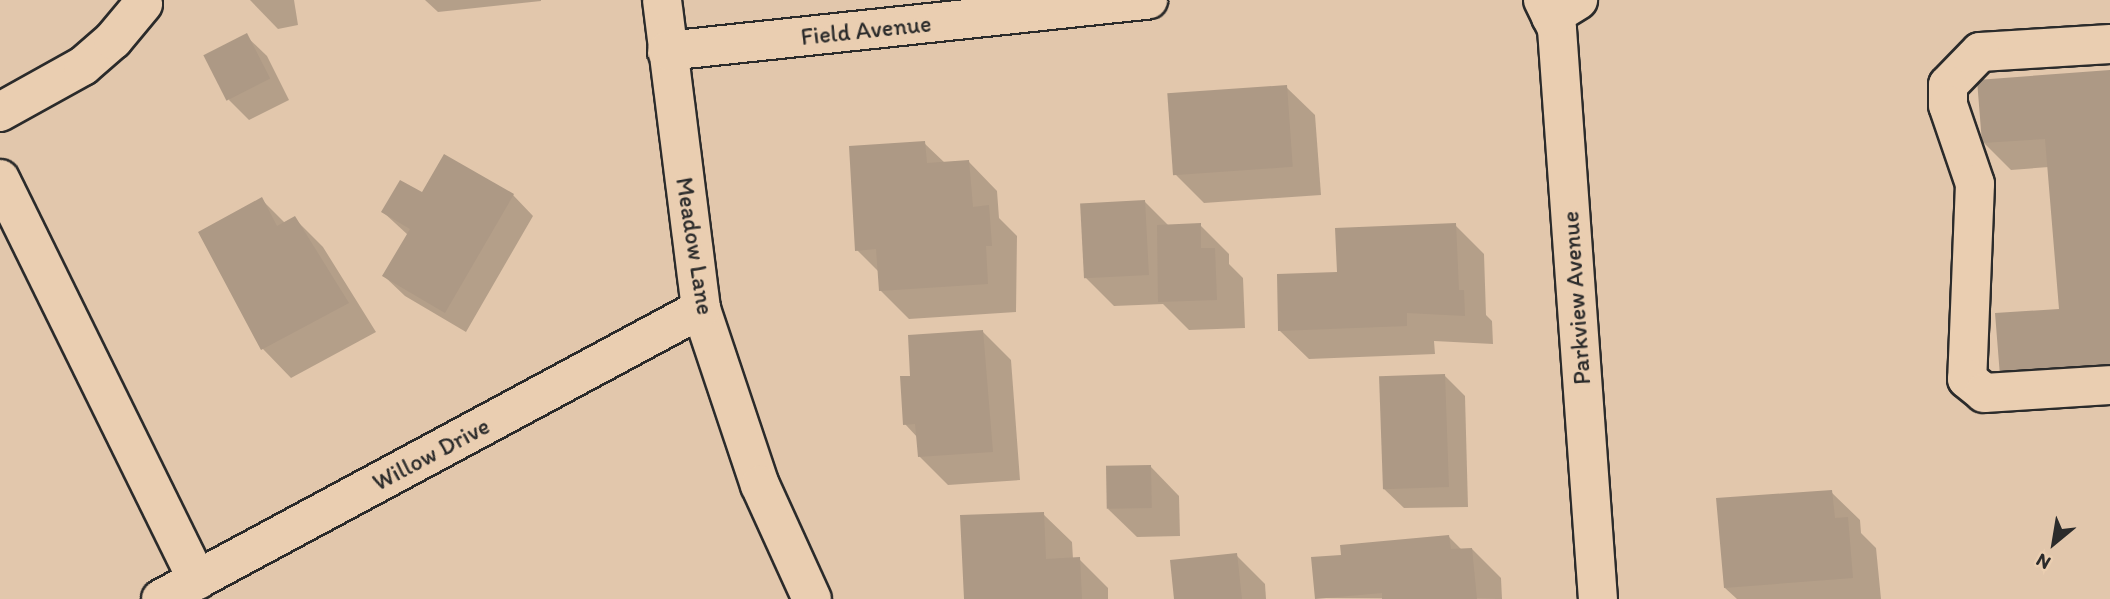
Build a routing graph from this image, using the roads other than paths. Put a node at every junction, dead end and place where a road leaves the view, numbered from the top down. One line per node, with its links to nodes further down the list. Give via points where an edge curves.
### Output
1 (662, 0): 6 (street, Meadow Lane)
2 (1148, 0): 6 (street, Field Avenue)
3 (143, 4): 7 (street, via 83,66)
4 (1557, 6): 14 (street, Parkview Avenue)
5 (2110, 44): 10 (street, via 1980,52 1948,85 1948,105 1975,184 1967,379 1984,393)
6 (667, 51): 9 (street, Meadow Lane)
7 (0, 112)
8 (0, 179): 11 (street)
9 (701, 309): 11 (street, Willow Drive); 13 (street, Meadow Lane, via 760,485)
10 (2110, 385)
11 (197, 580): 12 (street, Willow Drive)
12 (161, 599)
13 (811, 599)
14 (1598, 599)

